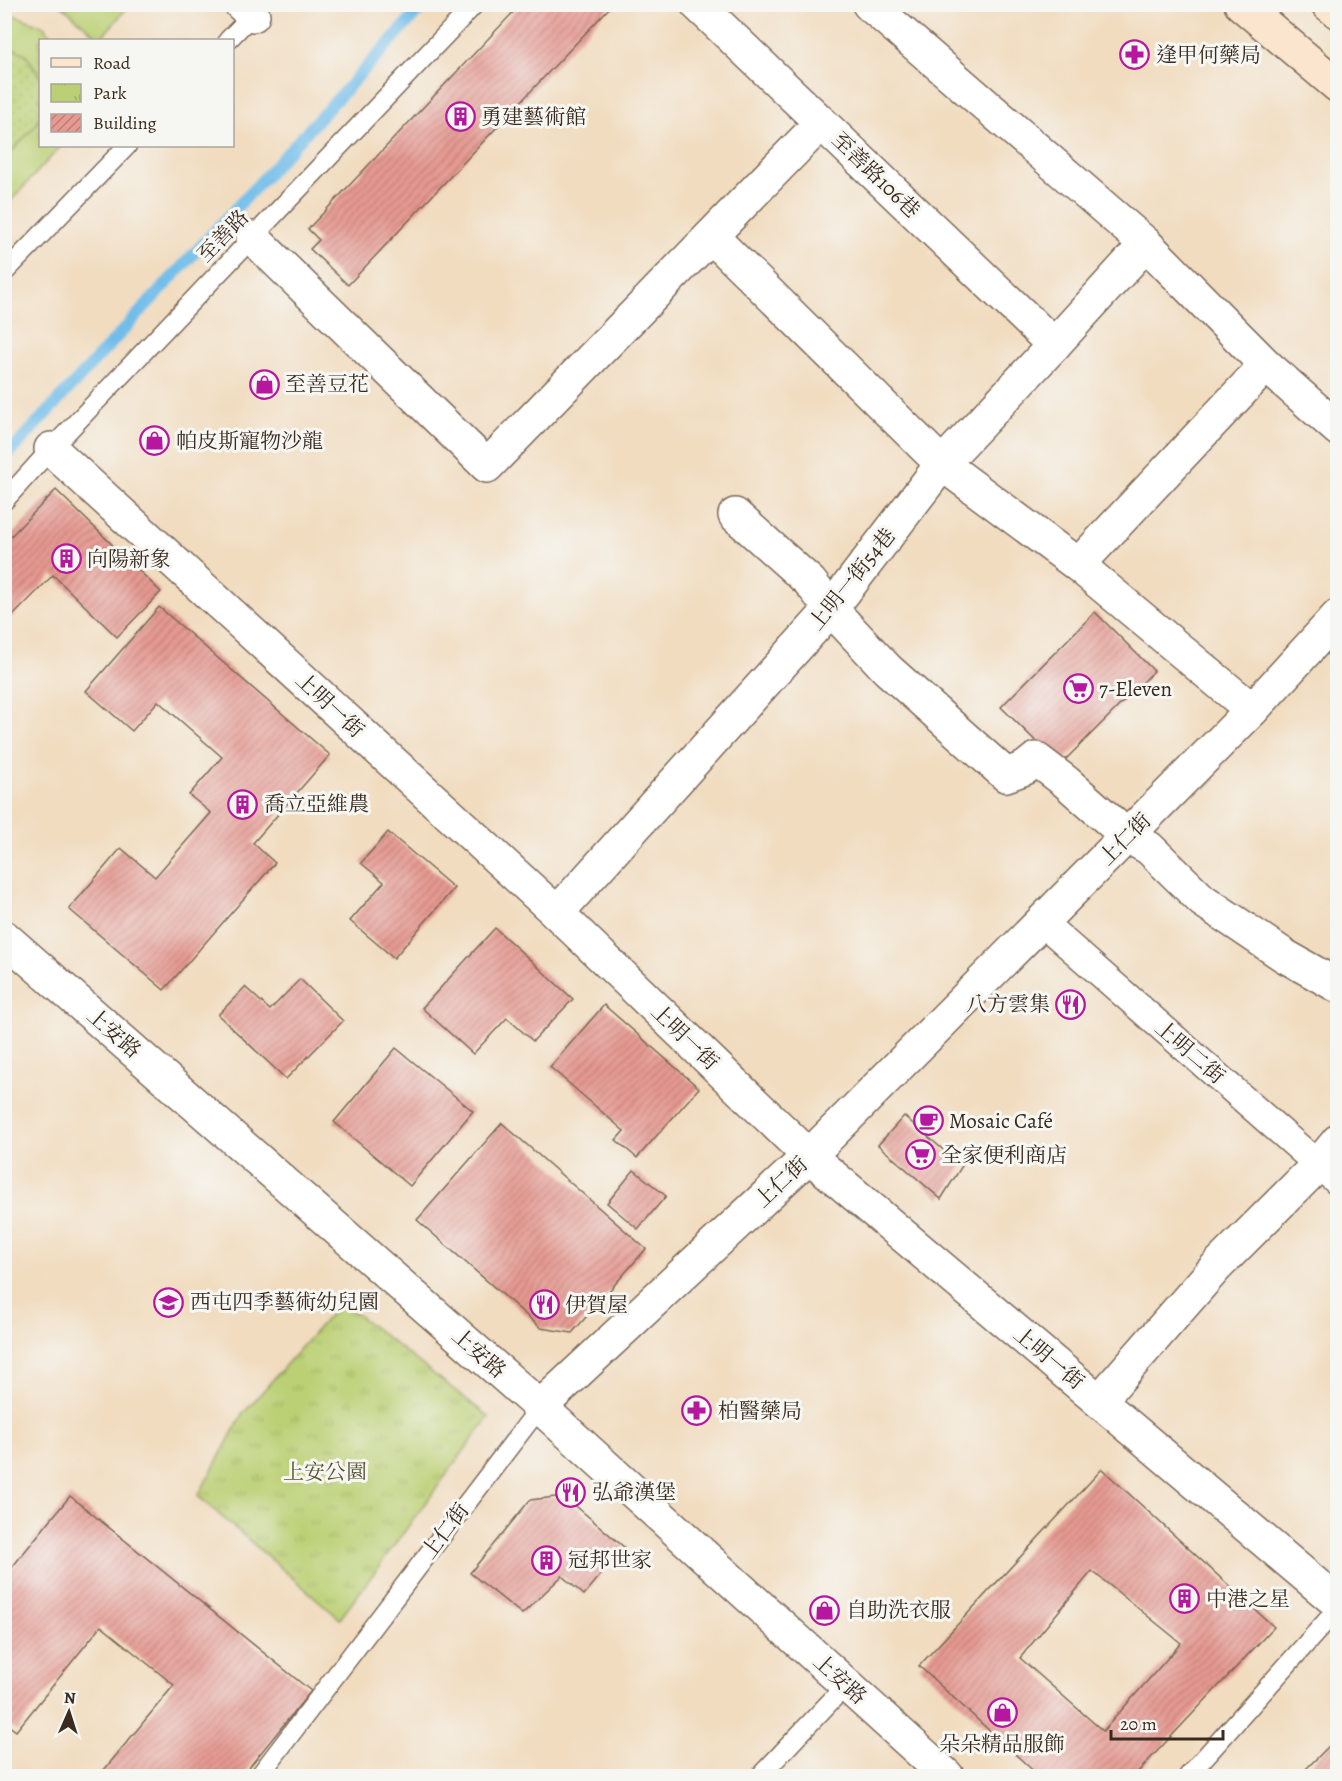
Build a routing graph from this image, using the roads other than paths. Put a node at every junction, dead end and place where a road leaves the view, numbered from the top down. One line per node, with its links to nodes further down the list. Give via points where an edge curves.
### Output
1 (475, 4): 13 (lane, 至善路)
2 (697, 4): 10 (street, 至善路106巷)
3 (869, 4): 14 (street)
4 (1241, 4): 9 (main road)
5 (1328, 4): 7 (main road)
6 (252, 8): 8 (lane)
7 (1338, 12)
8 (229, 39)
9 (1338, 86)
10 (821, 123): 12 (street); 16 (street, 至善路106巷)
11 (126, 147): 15 (lane)
12 (712, 237): 13 (street, via 487,466); 20 (street)
13 (253, 238): 19 (lane, 至善路)
14 (1146, 244): 16 (street, 上明一街54巷); 17 (street)
15 (4, 273)
16 (1054, 345): 20 (street, 上明一街54巷)
17 (1266, 365): 18 (street); 23 (street)
18 (1338, 429)
19 (51, 449): 21 (lane, 至善路); 28 (street, 上明一街)
20 (942, 464): 23 (street); 24 (street, 上明一街54巷)
21 (4, 501)
22 (735, 514): 24 (street, via 810,582)
23 (1078, 564): 26 (street)
24 (831, 609): 27 (street, via 887,669 1006,775 1036,759); 28 (street, 上明一街54巷)
25 (1337, 618): 26 (street, 上仁街)
26 (1252, 710): 27 (street, 上仁街)
27 (1127, 836): 29 (street, 上仁街); 31 (street, via 1149,848 1202,900)
28 (557, 913): 32 (street, 上明一街)
29 (1042, 922): 32 (street, 上仁街); 33 (street, 上明二街)
30 (4, 937): 35 (street, 上安路)
31 (1338, 986)
32 (809, 1156): 34 (street, 上明一街); 35 (street, 上仁街)
33 (1331, 1162): 34 (street, via 1217,1266)
34 (1100, 1400): 36 (street, 上明一街)
35 (540, 1407): 38 (street, 上安路); 39 (lane, 上仁街)
36 (1338, 1603)
37 (1338, 1608): 42 (lane)
38 (846, 1685): 40 (lane); 41 (street, 上安路)
39 (259, 1776)
40 (759, 1776)
41 (947, 1776)
42 (1188, 1776)

